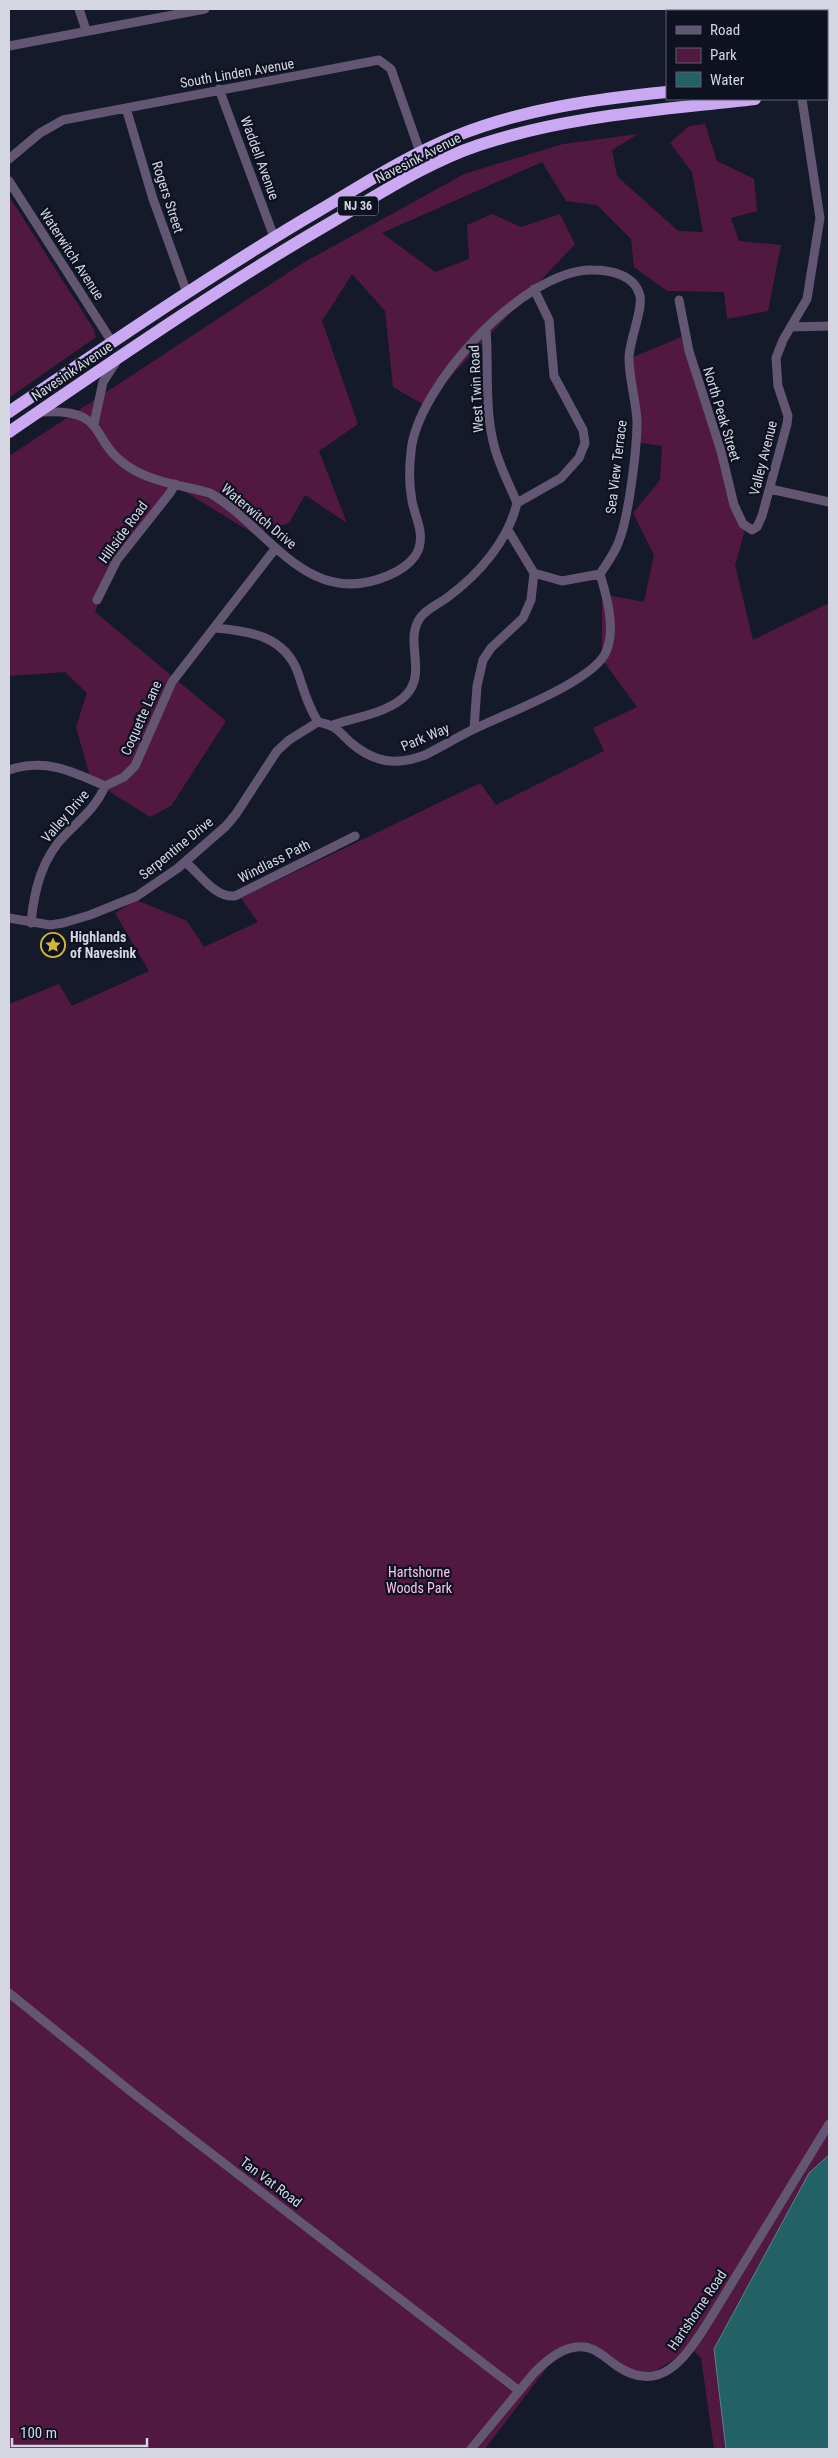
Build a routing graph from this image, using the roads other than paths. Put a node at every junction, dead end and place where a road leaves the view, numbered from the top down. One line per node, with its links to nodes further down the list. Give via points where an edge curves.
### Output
1 (79, 9): 4 (street)
2 (205, 9): 3 (street)
3 (169, 12): 4 (street)
4 (86, 30): 5 (street)
5 (9, 46)
6 (219, 89): 10 (street, South Linden Avenue); 11 (street, South Linden Avenue, via 378,60 391,69); 15 (street, Waddell Avenue)
7 (666, 92): 11 (highway, Navesink Avenue / NJ 36, via 532,113 472,130)
8 (746, 100): 24 (highway, Navesink Avenue / NJ 36, via 589,118 509,135 461,151 302,238)
9 (802, 100): 14 (street, Valley Avenue)
10 (126, 108): 12 (street, South Linden Avenue, via 57,123); 18 (street, Rogers Street, via 153,199)
11 (420, 152): 15 (highway, Navesink Avenue / NJ 36)
12 (9, 158)
13 (9, 181): 23 (street, Waterwitch Avenue)
14 (825, 218): 21 (street, Valley Avenue, via 809,294)
15 (274, 236): 18 (highway, Navesink Avenue / NJ 36)
16 (615, 272): 17 (street, Waterwitch Drive, via 568,272); 37 (street, Sea View Terrace, via 633,284 640,298 629,357 636,402 636,437 621,538)
17 (534, 289): 22 (street, Waterwitch Drive); 32 (street, via 550,325 554,376 583,430 585,443 579,458 561,478)
18 (187, 293): 23 (highway, Navesink Avenue / NJ 36)
19 (678, 300): 33 (street, North Peak Street, via 692,364 739,517 752,530 757,527)
20 (829, 326): 21 (street)
21 (791, 327): 30 (street, Valley Avenue, via 776,358 778,386 788,416)
22 (486, 329): 32 (street, West Twin Road, via 491,430 495,450); 35 (street, Waterwitch Drive, via 440,383 417,425 411,451 410,478 421,538 414,558 394,573 355,584 329,582 312,575)
23 (112, 342): 25 (highway, Navesink Avenue / NJ 36)
24 (119, 357): 26 (highway, Navesink Avenue / NJ 36); 27 (street, via 103,382)
25 (9, 412)
26 (38, 412): 27 (street, via 78,413); 28 (highway, Navesink Avenue / NJ 36)
27 (94, 424): 29 (street, Waterwitch Drive, via 126,465)
28 (9, 432)
29 (175, 484): 35 (street, Waterwitch Drive, via 218,497); 38 (street, Hillside Road, via 117,560)
30 (770, 489): 31 (street); 33 (street, Valley Avenue)
31 (829, 502)
32 (518, 503): 34 (street)
33 (765, 507)
34 (508, 530): 36 (street); 41 (street, via 474,574 430,608 417,623 413,637 416,672 414,683 406,695 377,711)
35 (276, 549): 39 (street, Coquette Lane)
36 (534, 573): 37 (street, via 562,581); 42 (street, via 532,600 526,613 483,660 477,686)
37 (600, 574): 42 (street, Park Way, via 609,618 605,655 590,670 566,685)
38 (97, 600)
39 (216, 628): 40 (street, via 263,635 280,646 297,671 306,702); 44 (street, Coquette Lane, via 166,693 135,766 124,777)
40 (318, 722): 41 (street, Park Way); 46 (street, Serpentine Drive, via 277,751 236,814)
41 (336, 724): 42 (street, Park Way, via 366,754 393,762 406,762 425,755)
42 (474, 729)
43 (9, 770): 44 (street, via 20,766 52,766 71,770)
44 (105, 786): 48 (street, Valley Drive, via 90,812 66,833 48,858 36,887)
45 (355, 836): 46 (street, Windlass Path, via 235,896 215,890)
46 (185, 862): 48 (street, Serpentine Drive, via 124,903 63,923)
47 (9, 918): 48 (street, Serpentine Drive)
48 (31, 923)
49 (9, 1993): 51 (street, Tan Vat Road, via 134,2094)
50 (829, 2124): 51 (street, Hartshorne Road, via 705,2327 673,2368 647,2377 637,2376 594,2350 575,2347 553,2356)
51 (518, 2390): 52 (street, Hartshorne Road)
52 (471, 2449)

